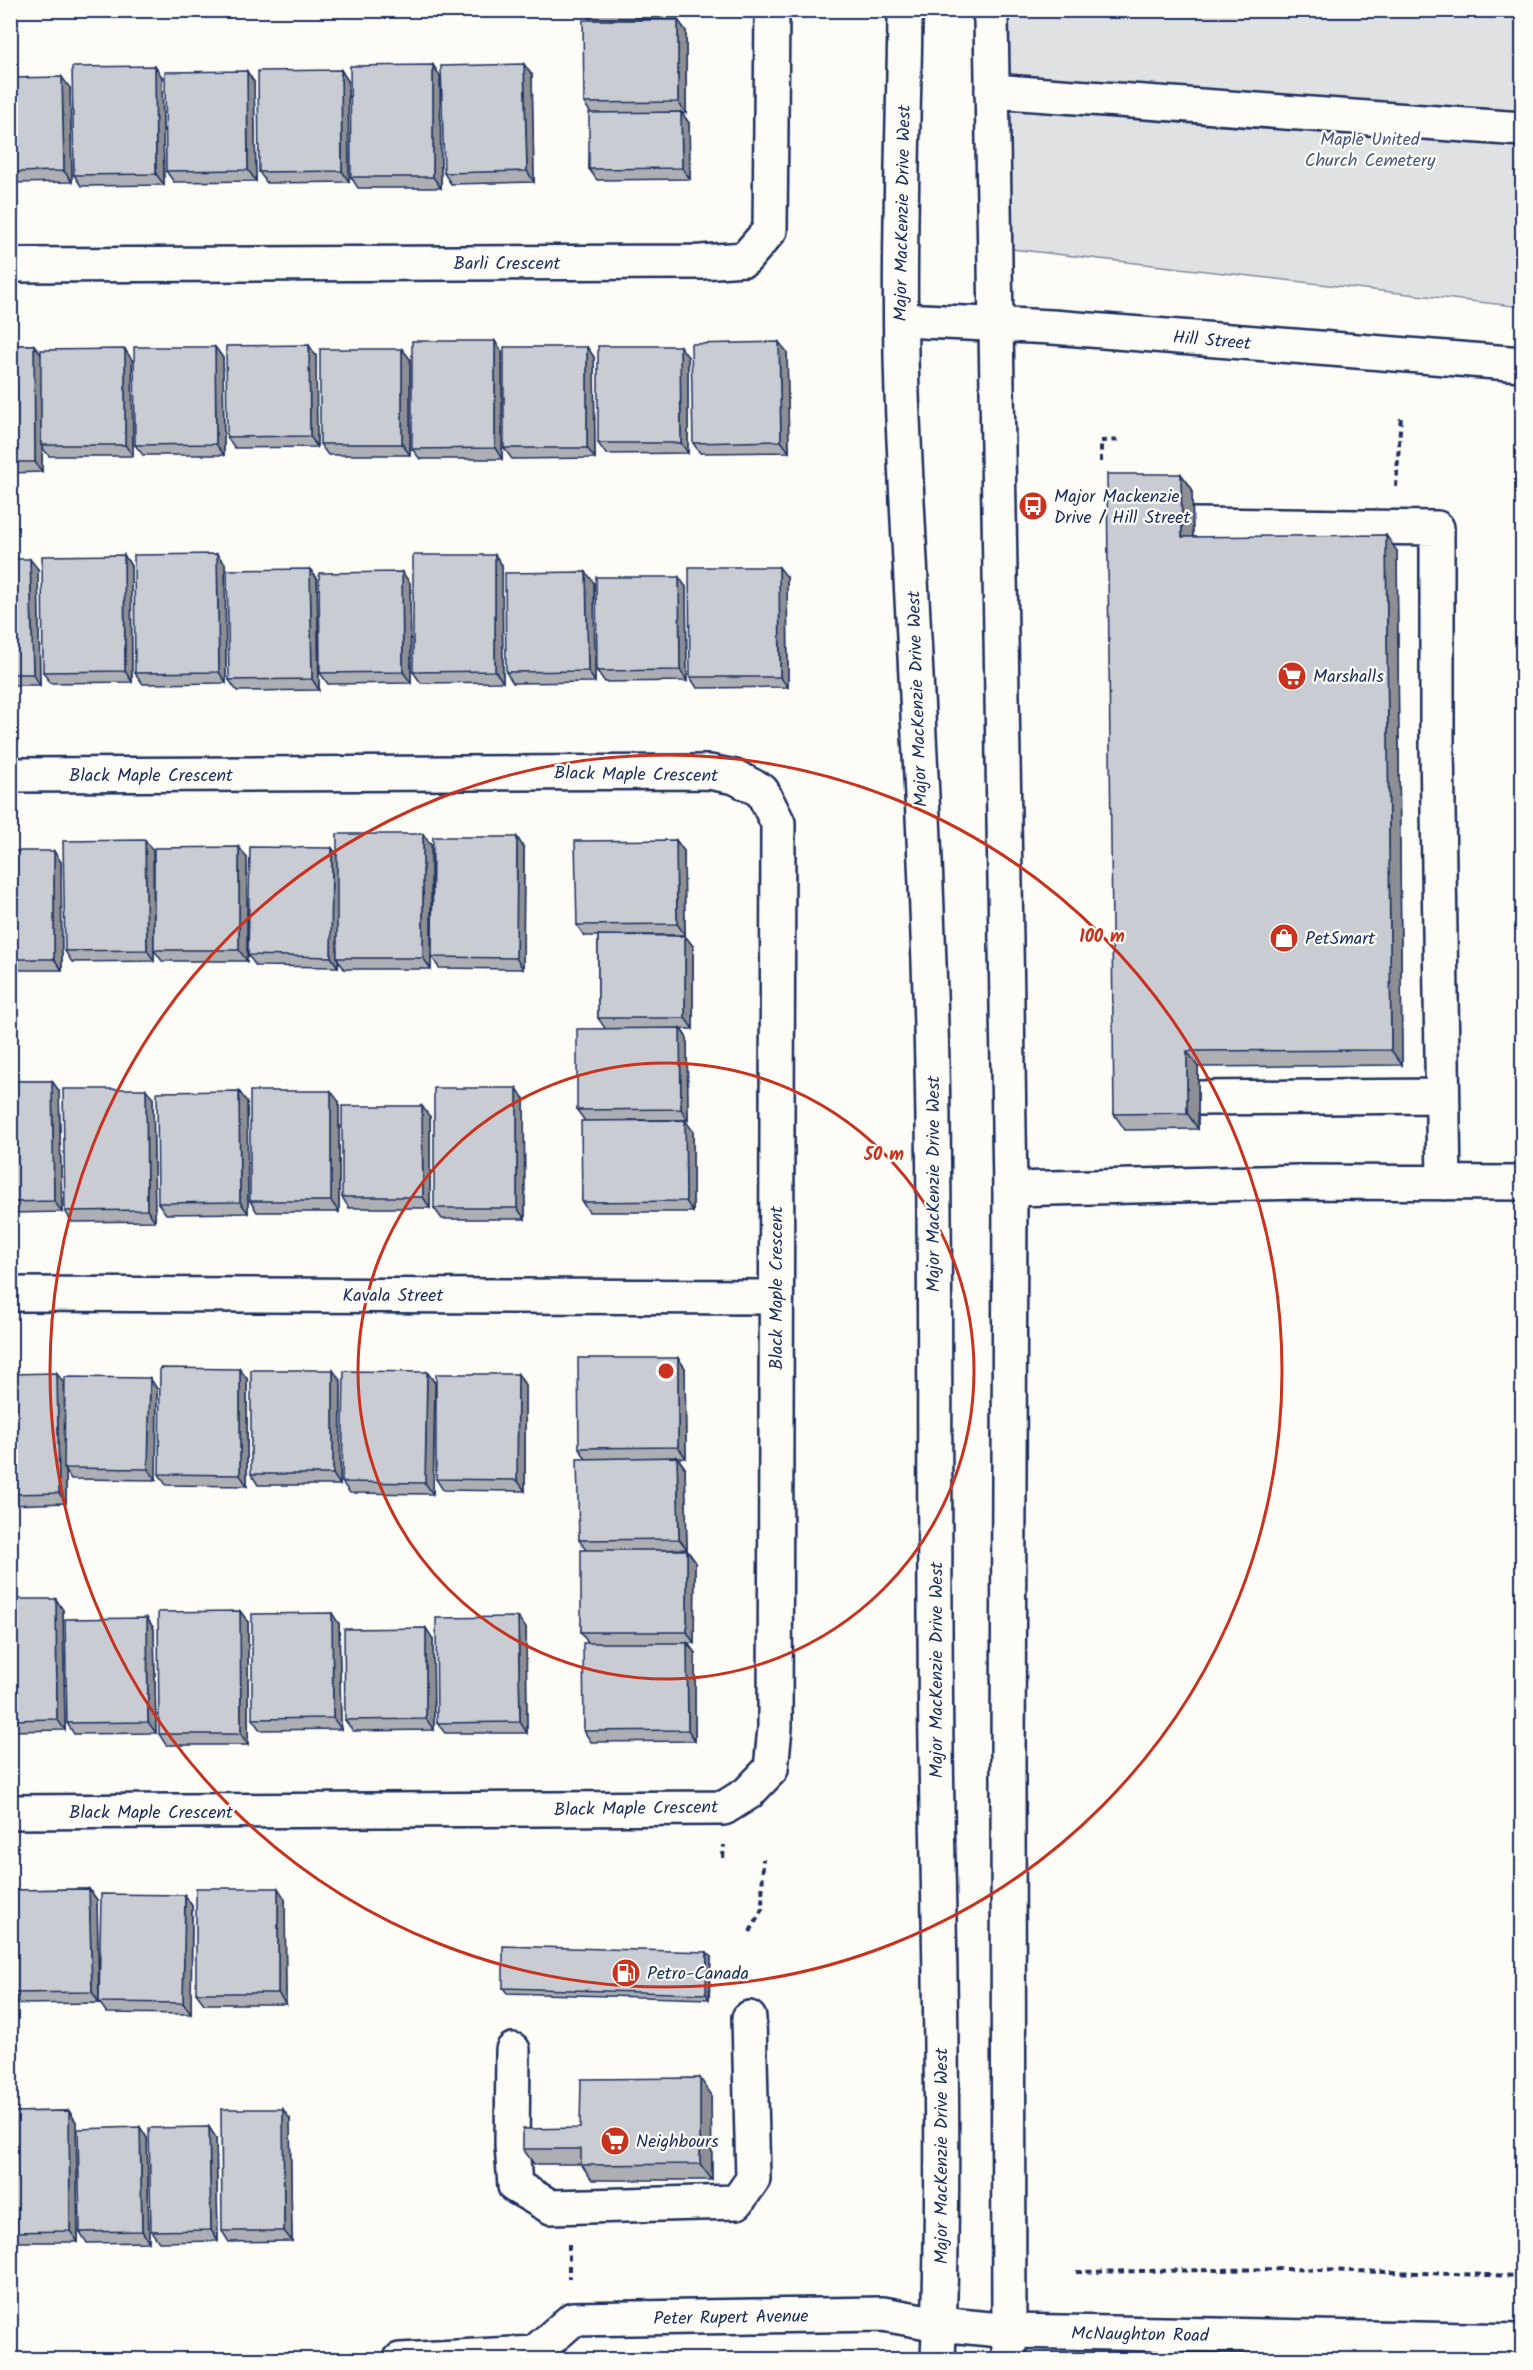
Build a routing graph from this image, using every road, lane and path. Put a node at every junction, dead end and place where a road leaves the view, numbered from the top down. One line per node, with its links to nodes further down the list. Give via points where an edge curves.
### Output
1 (772, 10): 6 (street, Barli Crescent, via 770,230 745,260)
2 (908, 10): 7 (street, Major MacKenzie Drive West)
3 (988, 10): 4 (street)
4 (992, 92): 5 (street); 8 (street)
5 (1522, 129)
6 (10, 265)
7 (901, 320): 8 (street, Hill Street); 30 (street, Major MacKenzie Drive West, via 932,1063 940,1943)
8 (995, 324): 9 (street, Hill Street); 20 (street)
9 (1522, 364)
10 (1401, 415): 13 (path)
11 (1122, 440): 12 (path, via 1101,441)
12 (1101, 462)
13 (1396, 487)
14 (1193, 525): 16 (street, via 1437,528)
15 (10, 775): 22 (street, Black Maple Crescent, via 709,772 735,777 762,791 778,823)
16 (1442, 1095): 17 (street); 18 (street)
17 (1198, 1098)
18 (1444, 1183): 19 (street); 20 (street, via 1299,1182)
19 (1522, 1183)
20 (1010, 1189): 32 (street)
21 (10, 1294): 22 (street, Kavala Street)
22 (776, 1297): 23 (street, Black Maple Crescent, via 775,1728 771,1769 748,1793 724,1808)
23 (10, 1812)
24 (763, 1859): 25 (path, via 762,1909)
25 (750, 1932)
26 (749, 2018): 27 (street, via 753,2179 737,2202 551,2207 515,2186)
27 (513, 2050)
28 (1076, 2272): 29 (path, via 1286,2269)
29 (1522, 2276)
30 (939, 2324): 32 (street, Peter Rupert Avenue); 33 (street, Peter Rupert Avenue, via 883,2314 573,2319); 35 (street, Major MacKenzie Drive West)
31 (1522, 2342): 32 (street, McNaughton Road)
32 (1010, 2345)
33 (537, 2356): 34 (street, Peter Rupert Avenue)
34 (400, 2360)
35 (938, 2360)

